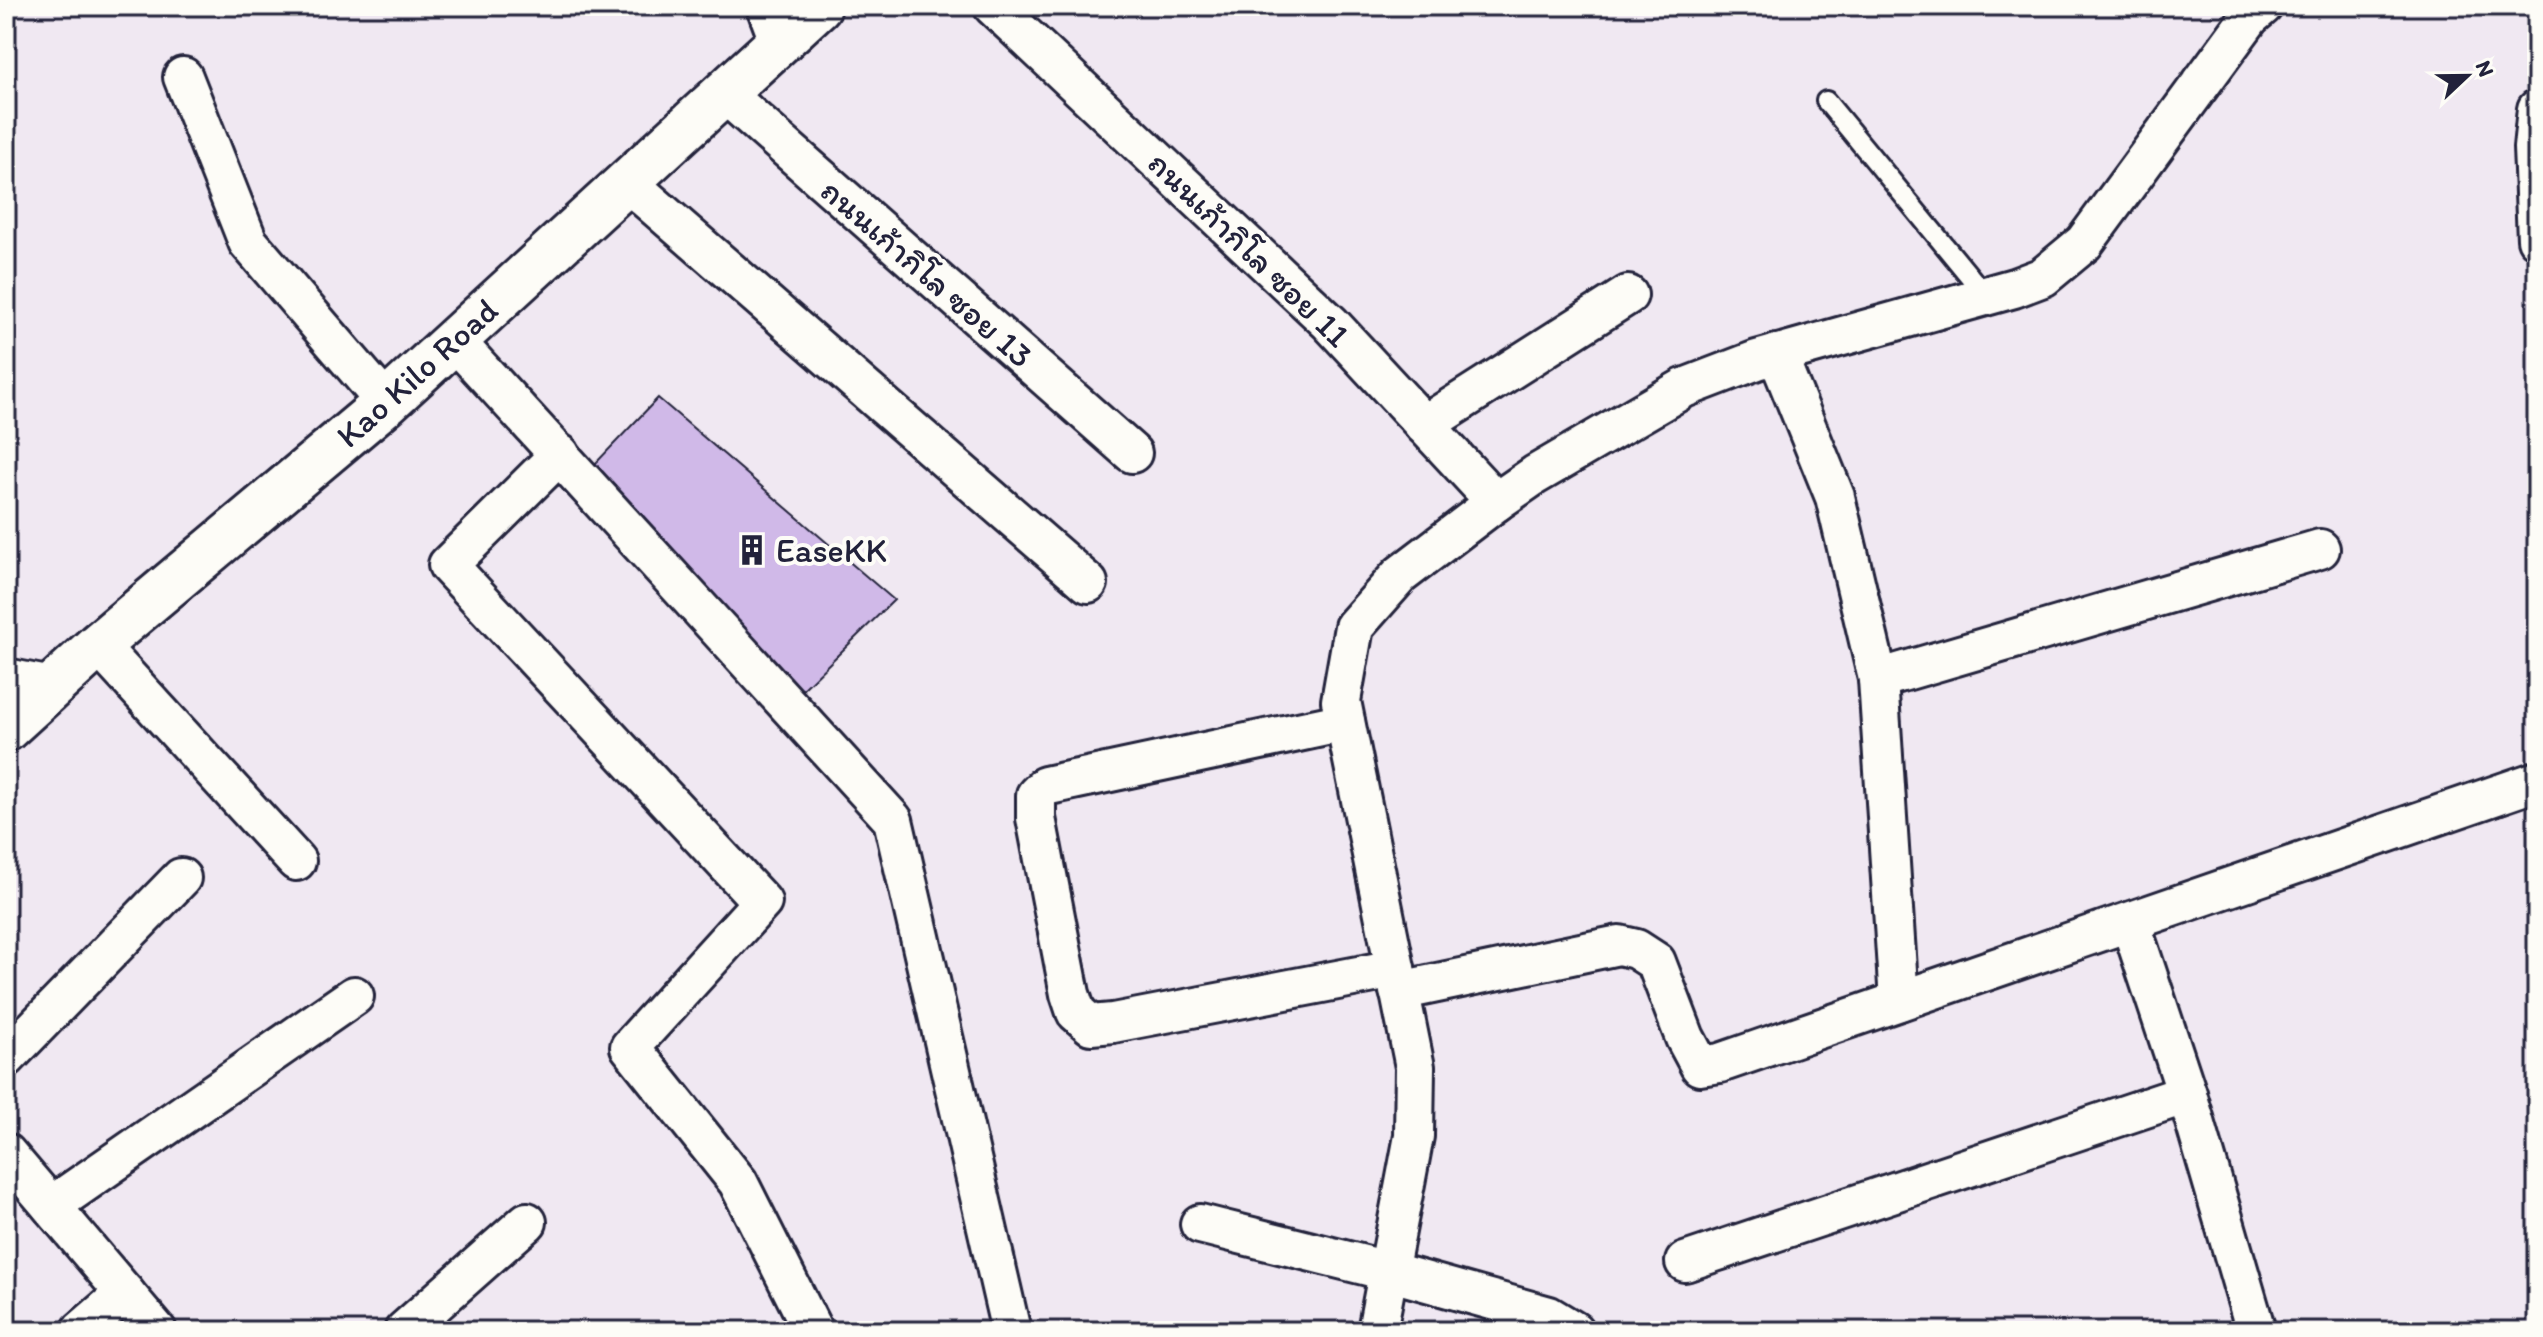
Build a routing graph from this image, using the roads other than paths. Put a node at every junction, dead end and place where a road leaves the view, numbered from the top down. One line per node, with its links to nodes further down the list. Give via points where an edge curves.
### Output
1 (819, 6): 4 (main road, Kao Kilo Road)
2 (993, 6): 16 (street, ถนนเก้ากิโล ซอย 11, via 1330,323)
3 (2263, 6): 12 (street, via 2084,243 2043,277)
4 (773, 24): 6 (main road, Kao Kilo Road)
5 (183, 77): 15 (street, via 248,242)
6 (723, 92): 9 (main road, Kao Kilo Road); 17 (street, ถนนเก้ากิโล ซอย 13)
7 (1826, 101): 12 (lane)
8 (2537, 109): 10 (street)
9 (627, 182): 13 (main road, Kao Kilo Road); 21 (street)
10 (2537, 239)
11 (1628, 295): 16 (street)
12 (1985, 295): 14 (street)
13 (455, 341): 15 (main road, Kao Kilo Road); 18 (street)
14 (1777, 354): 19 (street, via 1684,388); 24 (street, via 1835,497)
15 (386, 403): 22 (main road, Kao Kilo Road)
16 (1424, 425): 19 (street, ถนนเก้ากิโล ซอย 11)
17 (1132, 453)
18 (560, 454): 47 (street, via 448,565 762,902 630,1047 738,1182); 48 (street, via 893,820)
19 (1496, 502): 26 (street, via 1400,575 1354,627 1341,701)
20 (2320, 549): 24 (street)
21 (1088, 583)
22 (98, 645): 25 (main road, Kao Kilo Road); 29 (street)
23 (6, 678): 25 (street)
24 (1878, 679): 34 (street)
25 (52, 687): 27 (main road, Kao Kilo Road)
26 (1345, 722): 32 (street); 32 (street, via 1045,786 1036,795 1036,818 1070,994 1076,1012 1091,1025)
27 (6, 729)
28 (2537, 781): 31 (street)
29 (296, 861)
30 (181, 878): 35 (street)
31 (2130, 922): 34 (street); 36 (street)
32 (1397, 980): 34 (street, via 1619,945 1636,949 1656,962 1700,1066); 42 (street, via 1415,1067 1414,1136)
33 (354, 996): 38 (street)
34 (1899, 1001)
35 (6, 1058)
36 (2187, 1094): 41 (street); 51 (street)
37 (6, 1153): 38 (street)
38 (51, 1206): 43 (street)
39 (527, 1222): 46 (street)
40 (1200, 1224): 42 (street)
41 (1685, 1262)
42 (1388, 1271): 49 (street); 50 (street, via 1549,1316)
43 (125, 1293): 44 (street); 45 (street)
44 (81, 1331)
45 (157, 1331)
46 (404, 1331)
47 (813, 1331)
48 (1011, 1331)
49 (1377, 1331)
50 (1574, 1331)
51 (2256, 1331)

